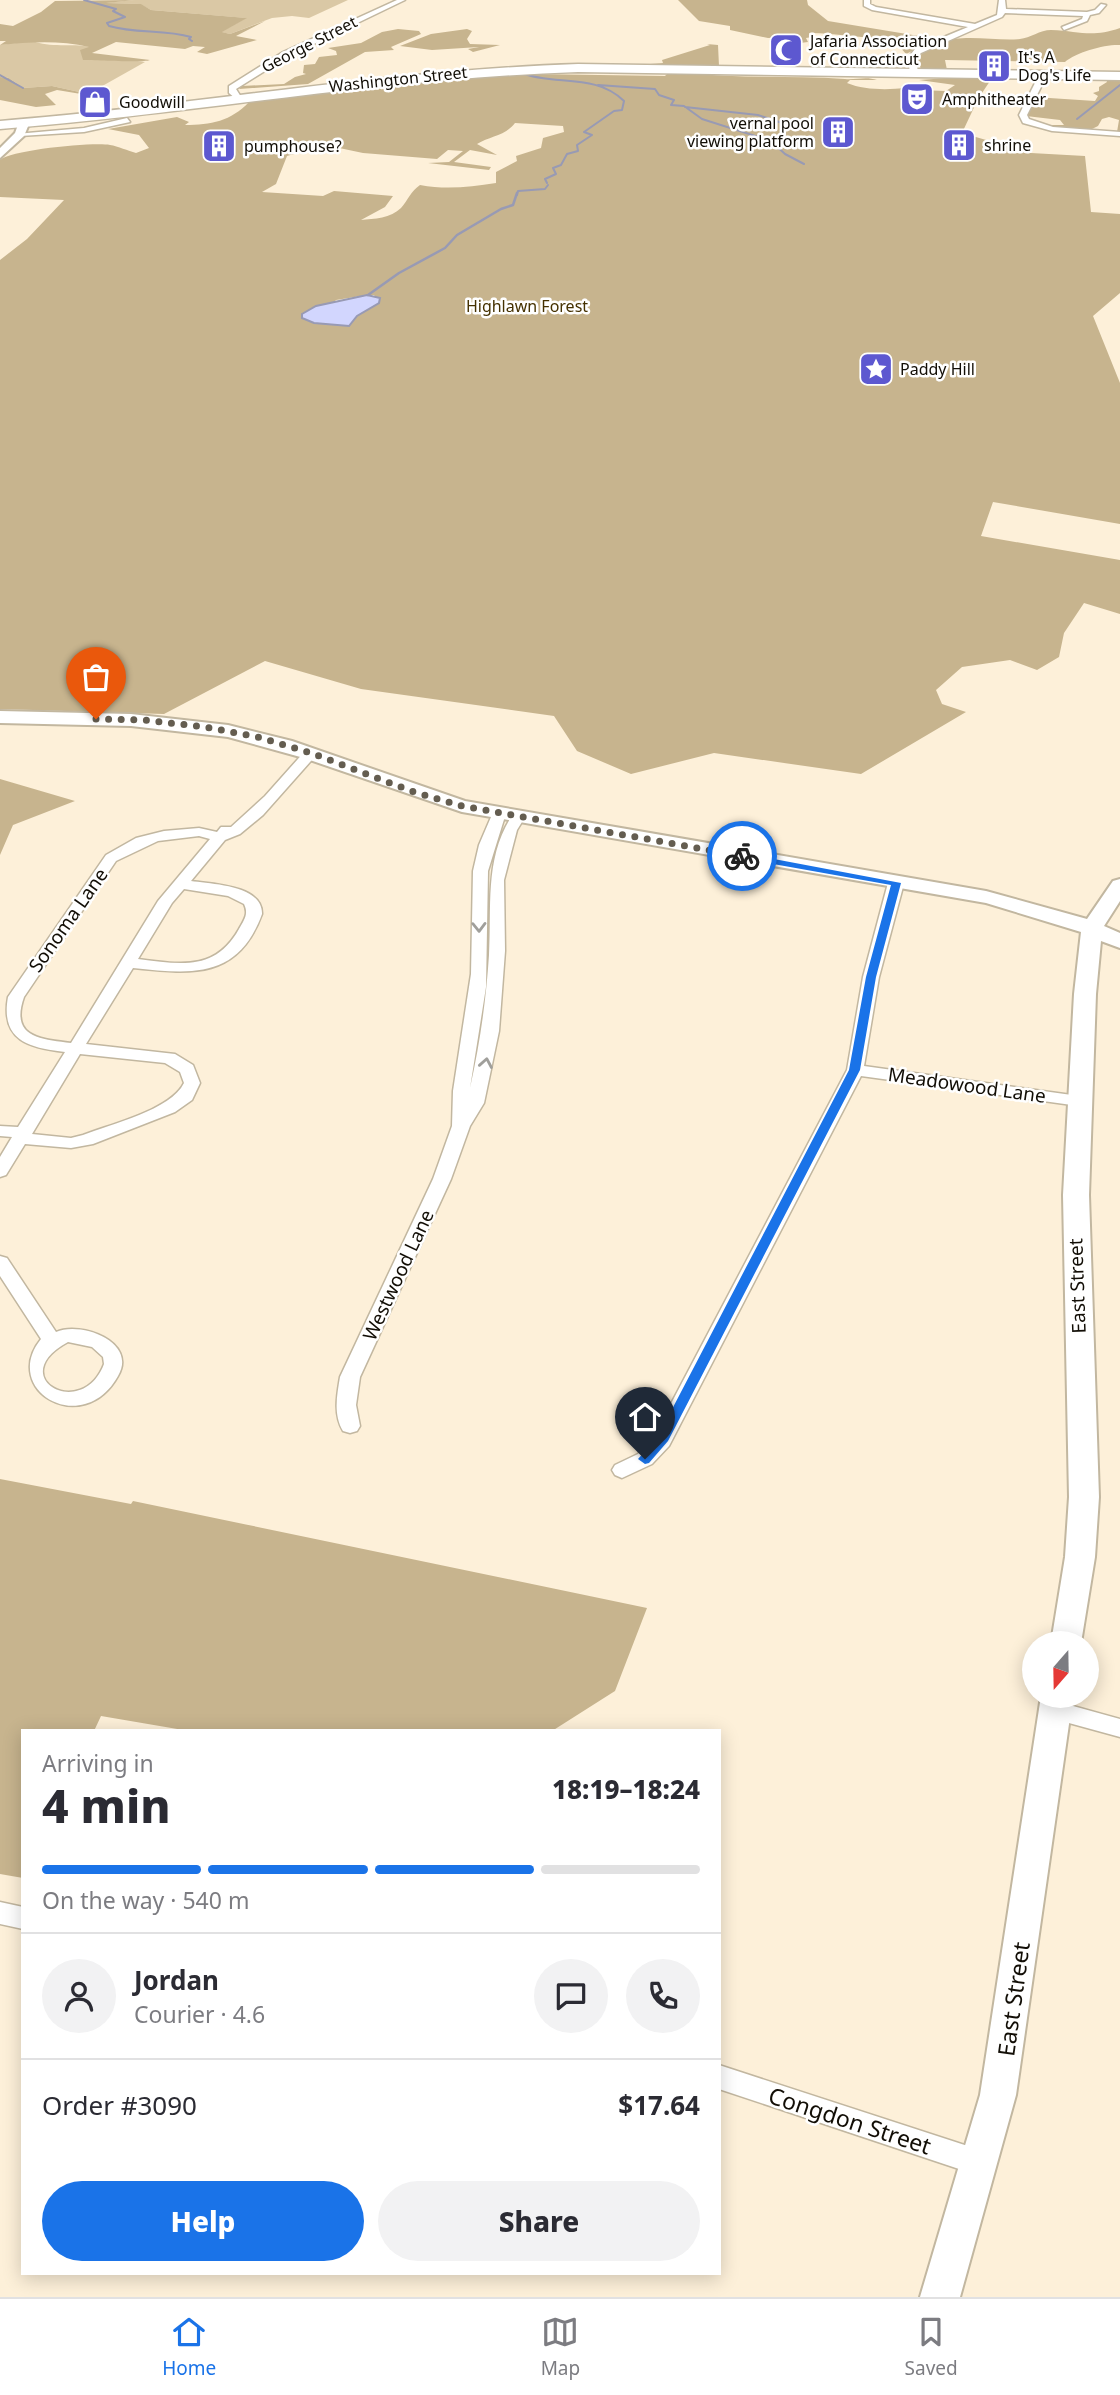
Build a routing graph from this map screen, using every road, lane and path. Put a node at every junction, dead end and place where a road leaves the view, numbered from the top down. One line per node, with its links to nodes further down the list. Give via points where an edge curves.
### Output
1 (402, 0): 12 (street, George Street, via 252,74 232,88)
2 (867, 0): 7 (street, via 866,5 874,9)
3 (1002, 0): 5 (street)
4 (1103, 5): 6 (street)
5 (1003, 11): 6 (street); 7 (street)
6 (1087, 14): 8 (street, via 1086,20)
7 (975, 26): 9 (street, via 918,51 912,58)
8 (1064, 28)
9 (914, 73): 10 (highway, Washington Street); 12 (highway, Washington Street, via 501,69)
10 (1044, 75): 11 (highway, Washington Street); 16 (street, via 1023,115 1026,121 1052,130)
11 (1120, 76)
12 (240, 98): 15 (highway, Washington Street)
13 (127, 120): 15 (street, Washington Street, via 72,132)
14 (0, 125): 15 (highway, Washington Street)
15 (21, 129): 17 (main road)
16 (1120, 134)
17 (0, 155)
18 (0, 717): 19 (main road, via 169,723 258,737)
19 (305, 751): 20 (main road, via 414,792); 21 (street, via 239,829)
20 (509, 815): 22 (street, Westwood Lane, via 483,853); 23 (street, Westwood Lane, via 510,830); 24 (main road)
21 (223, 837): 25 (street); 31 (street, Sonoma Lane, via 178,833 141,841 111,858 101,872 10,1010 11,1022 27,1040)
22 (479, 879): 23 (street); 30 (street, Westwood Lane, one-way to 30)
23 (497, 880): 30 (street, Westwood Lane)
24 (896, 883): 27 (main road, via 1019,905); 32 (street, via 871,977)
25 (179, 884): 29 (street); 29 (street, via 248,899 254,916 238,944 228,955 201,966)
26 (1120, 885): 27 (main road)
27 (1092, 928): 28 (main road); 33 (main road, East Street)
28 (1120, 941)
29 (128, 963): 31 (street)
30 (487, 985): 39 (street, Westwood Lane, via 484,1074 475,1103 350,1377 346,1405)
31 (76, 1049): 35 (street); 35 (street, Sonoma Lane, via 169,1058 187,1069 192,1083 186,1096 169,1108 87,1140 71,1143)
32 (855, 1070): 33 (street, Meadowood Lane); 40 (street, via 662,1441 645,1459)
33 (1079, 1101): 41 (main road, East Street, via 1076,1228 1084,1497)
34 (0, 1131): 35 (street, Sonoma Lane)
35 (22, 1135): 36 (street)
36 (0, 1171)
37 (0, 1262): 38 (street)
38 (50, 1338): 38 (street, via 26,1353 20,1364 18,1374 30,1393 50,1399 74,1398 88,1393 109,1375 111,1353 94,1338)
39 (350, 1426)
40 (622, 1470)
41 (1068, 1631)
42 (1055, 1708): 48 (main road, East Street, via 998,2095)
43 (1069, 1708): 44 (street)
44 (1120, 1728)
45 (0, 1913): 46 (street)
46 (21, 1918)
47 (721, 2078): 48 (street, Congdon Street)
48 (981, 2163): 49 (main road, East Street)
49 (940, 2297)

